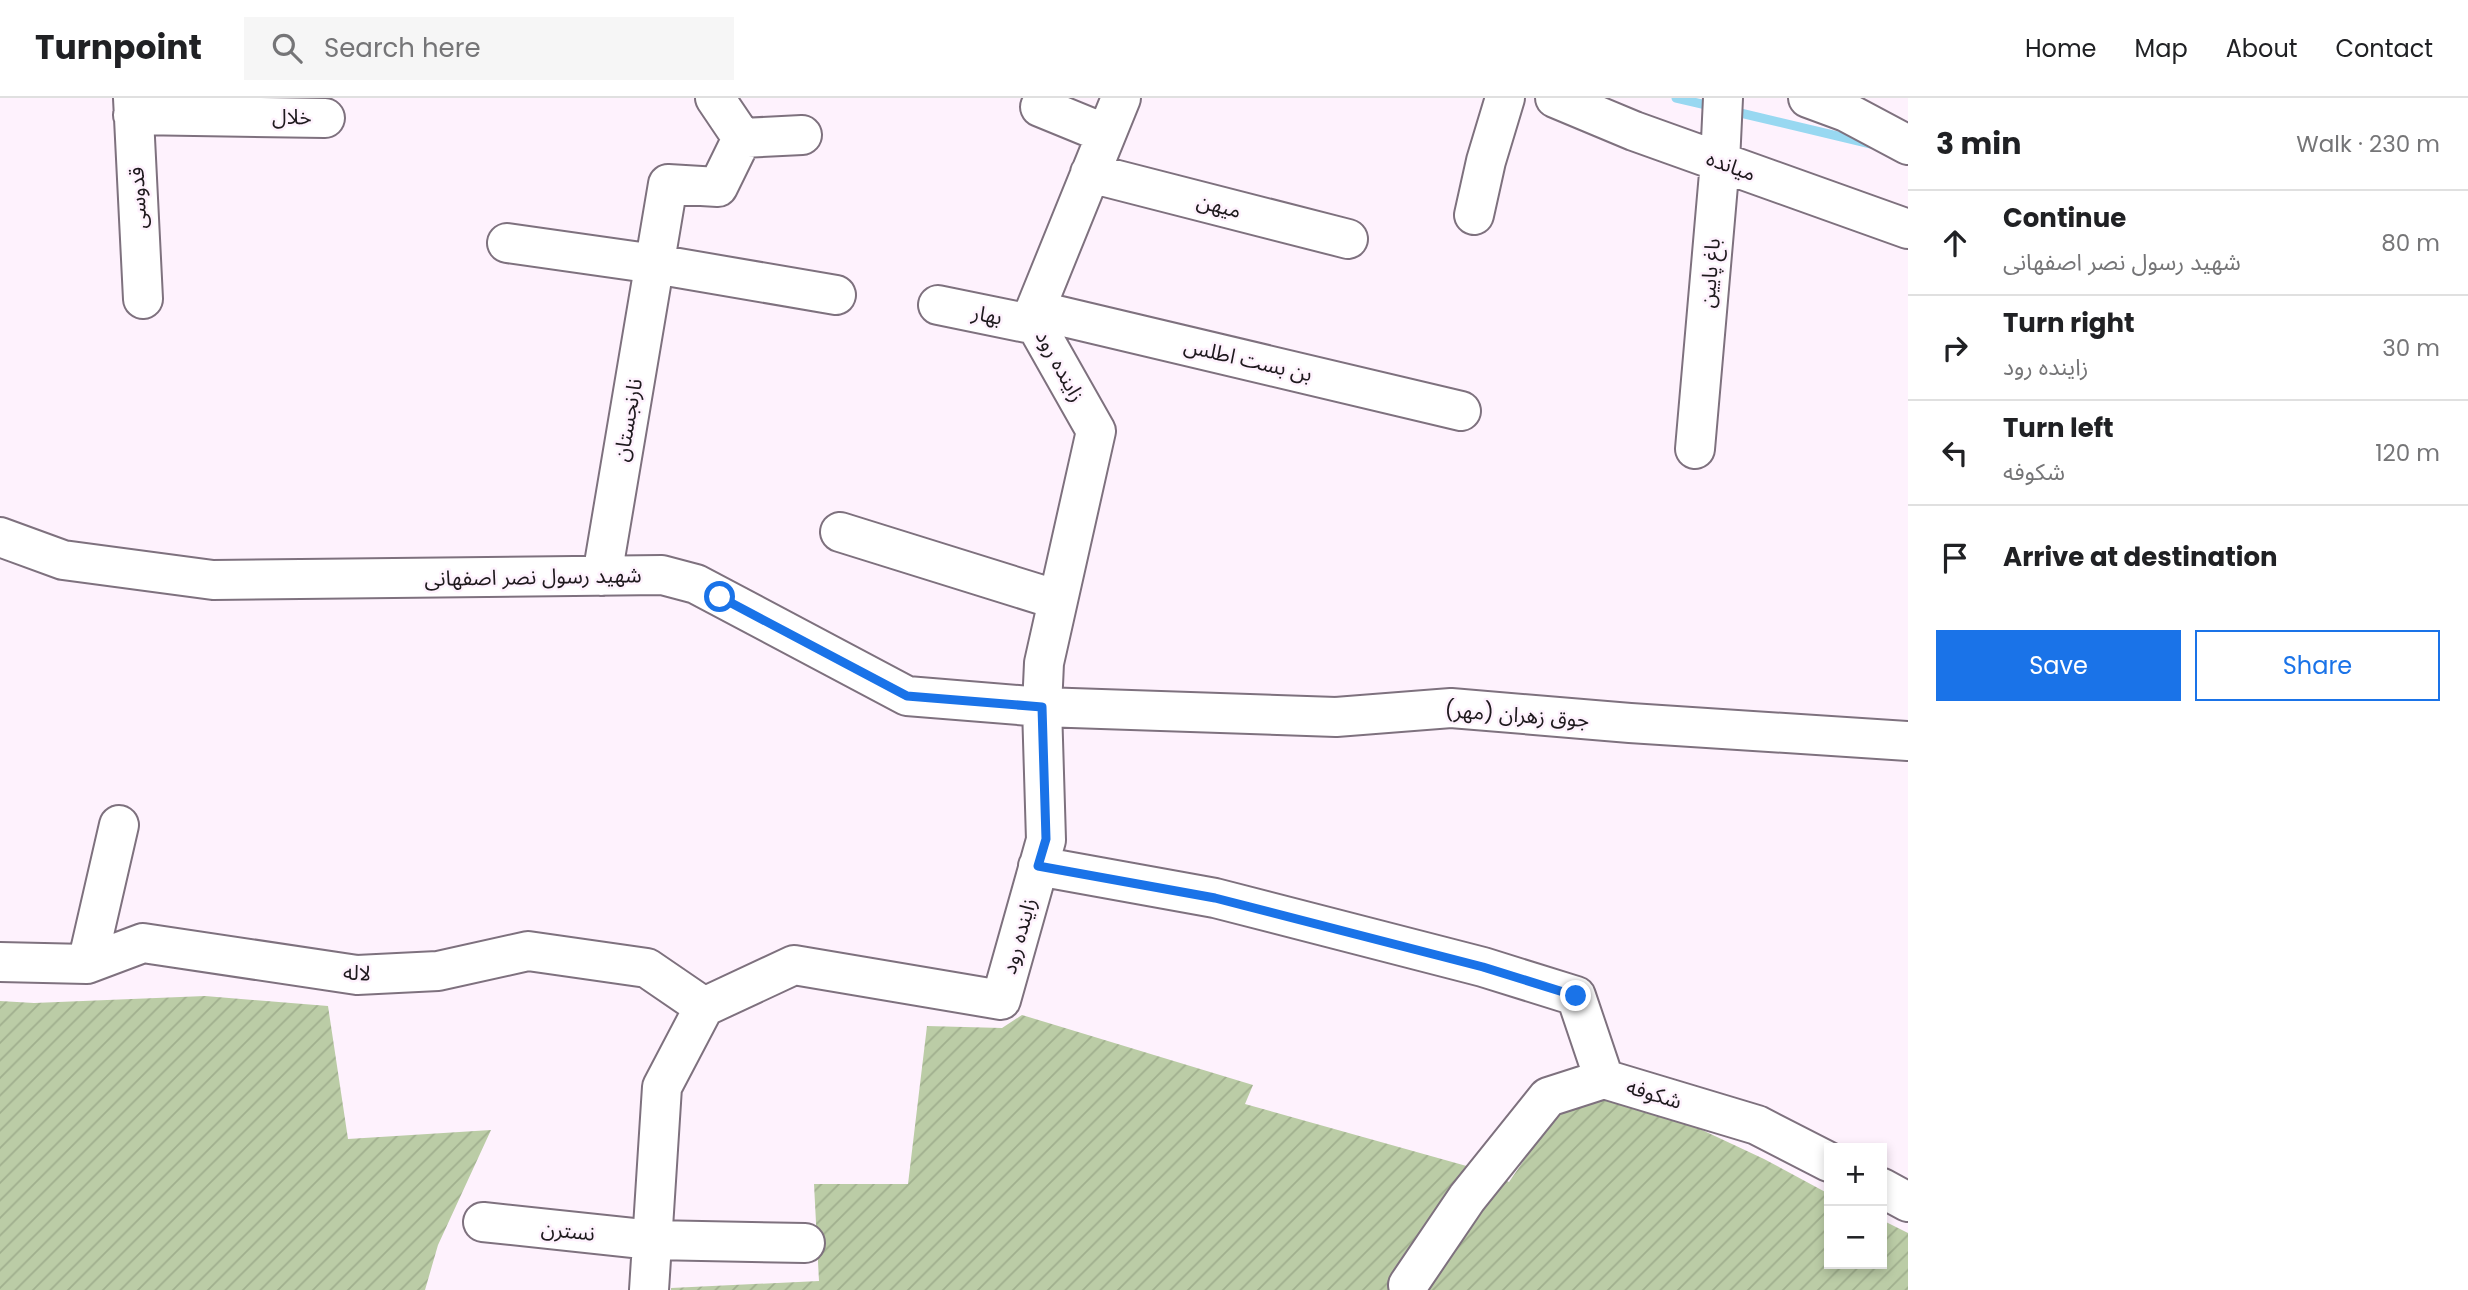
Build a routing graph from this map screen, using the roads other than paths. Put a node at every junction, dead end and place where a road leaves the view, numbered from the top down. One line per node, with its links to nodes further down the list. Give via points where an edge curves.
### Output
1 (715, 98): 12 (street)
2 (1121, 98): 10 (street, زاینده رود)
3 (1505, 98): 16 (street)
4 (1555, 98): 14 (street, میانده)
5 (1816, 99): 13 (street)
6 (133, 106): 9 (street, خلال); 22 (street, قدوسی)
7 (1040, 107): 10 (street)
8 (1722, 110): 14 (street, باغ پایین)
9 (325, 118)
10 (1106, 134): 15 (street, زاینده رود)
11 (802, 135): 12 (street)
12 (742, 138): 20 (street, نارنجستان, via 718,187 668,184)
13 (1908, 145)
14 (1720, 162): 17 (street, میانده); 26 (street, باغ پایین)
15 (1090, 173): 18 (street, میهن); 24 (street, زاینده رود)
16 (1474, 215)
17 (1908, 229)
18 (1348, 239)
19 (507, 243): 20 (street)
20 (655, 264): 21 (street); 29 (street, نارنجستان)
21 (836, 295)
22 (143, 299)
23 (938, 305): 24 (street, بهار)
24 (1035, 317): 25 (street, بن بست اطلس); 30 (street, زاینده رود, via 1096,431)
25 (1461, 411)
26 (1695, 449)
27 (840, 532): 30 (street)
28 (0, 537): 29 (street, شهید رسول نصر اصفهانی, via 63,559 213,580)
29 (602, 576): 31 (street, شهید رسول نصر اصفهانی, via 662,575 696,584 907,696)
30 (1058, 600): 31 (street, زاینده رود, via 1044,663)
31 (1042, 707): 32 (street, جوق زهران (مهر), via 1336,717 1451,708); 34 (street, زاینده رود, via 1046,839)
32 (1908, 741)
33 (119, 825): 36 (street)
34 (1038, 866): 37 (street, زاینده رود, via 1001,1000 794,965); 38 (street, شکوفه, via 1215,898 1483,967 1576,996)
35 (0, 962): 36 (street, لاله)
36 (87, 964): 37 (street, لاله, via 143,943 356,975 438,971 528,951 647,968)
37 (704, 1007): 43 (street, via 662,1087)
38 (1605, 1079): 39 (street, شکوفه, via 1757,1125); 45 (street, via 1548,1097 1467,1198)
39 (1824, 1159)
40 (1887, 1191): 41 (street)
41 (1908, 1202)
42 (483, 1222): 43 (street, نسترن)
43 (652, 1240): 44 (street, نسترن); 46 (street)
44 (805, 1243)
45 (1408, 1285)
46 (649, 1290)

